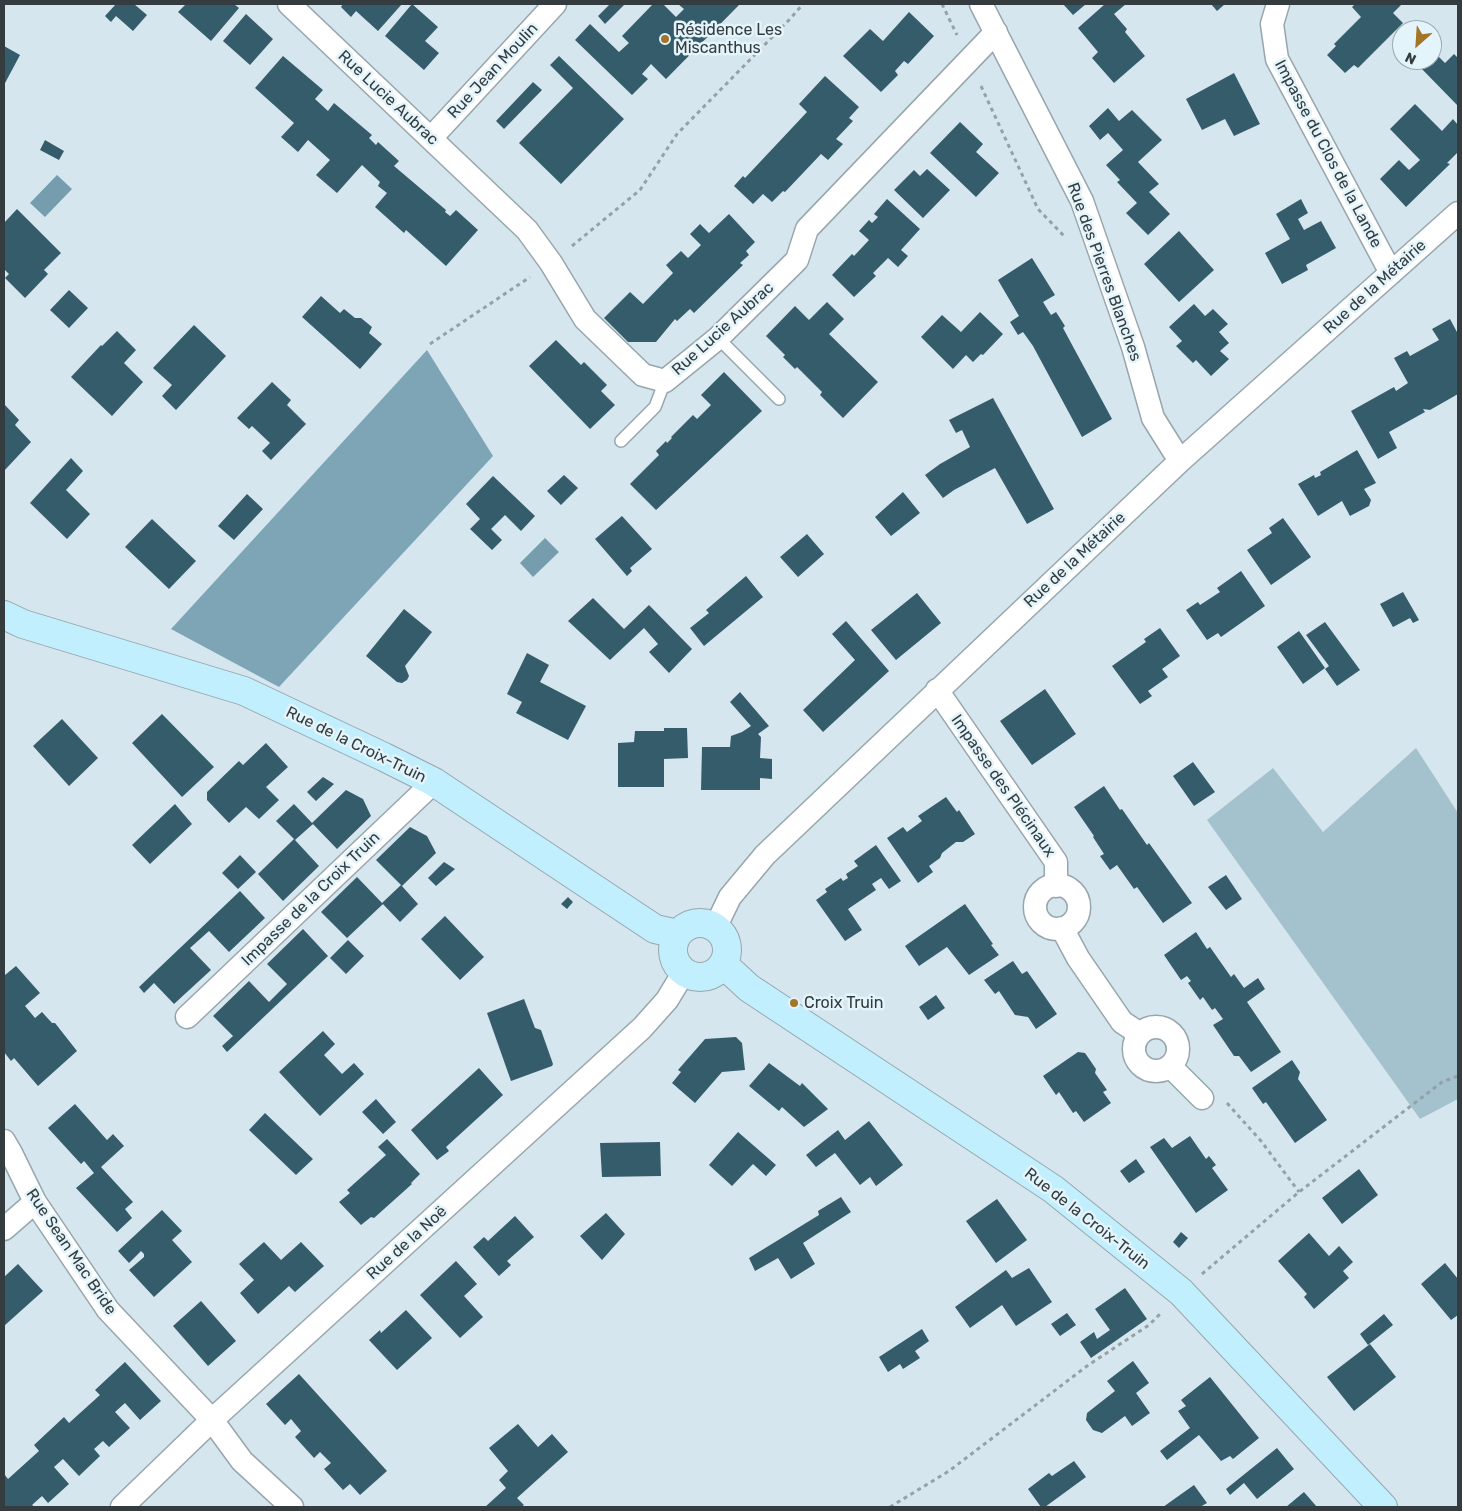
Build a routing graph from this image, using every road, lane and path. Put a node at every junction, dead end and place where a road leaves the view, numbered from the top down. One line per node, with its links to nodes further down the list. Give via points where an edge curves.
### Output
1 (289, 4): 9 (street, Rue Lucie Aubrac)
2 (555, 4): 9 (street, Rue Jean Moulin)
3 (803, 4): 12 (path, via 677,134 640,190)
4 (942, 4): 8 (path)
5 (981, 4): 7 (street, Rue des Pierres Blanches)
6 (1278, 4): 13 (street, Impasse du Clos de la Lande, via 1272,24 1277,59)
7 (996, 32): 8 (street, Rue Lucie Aubrac); 19 (street, Rue des Pierres Blanches, via 1082,201 1133,347 1153,418)
8 (969, 60): 11 (path, via 1038,209); 14 (street, Rue Lucie Aubrac, via 807,229 797,260)
9 (431, 138): 12 (street, Rue Lucie Aubrac, via 527,230)
10 (1458, 213): 13 (street, Rue de la Métairie)
11 (1067, 239)
12 (552, 263): 15 (path); 16 (street, Rue Lucie Aubrac, via 585,319 643,374)
13 (1391, 273): 19 (street, Rue de la Métairie)
14 (718, 338): 16 (street, Rue Lucie Aubrac); 17 (lane)
15 (430, 344)
16 (664, 382): 18 (lane, via 655,407)
17 (779, 399)
18 (621, 441)
19 (1180, 462): 21 (street, Rue de la Métairie)
20 (4, 615): 22 (main road, Rue de la Croix-Truin, via 23,624 244,691)
21 (937, 690): 23 (street, Impasse des Plécinaux, via 1056,862); 24 (street, Rue de la Métairie, via 765,855 730,896)
22 (434, 782): 26 (main road, Rue de la Croix-Truin, via 655,929); 29 (street, Impasse de la Croix Truin)
23 (1056, 886): 25 (street, via 1063,886 1074,895 1079,908 1074,921); 25 (street, via 1043,890 1035,903 1035,910 1042,923 1055,929)
24 (715, 928): 26 (main road, via 700,923 684,928); 27 (main road, via 725,941)
25 (1062, 928): 30 (street, via 1078,958 1122,1022)
26 (678, 934): 28 (main road, via 674,942 674,958)
27 (723, 964): 28 (main road, via 718,971 701,977); 40 (main road, Rue de la Croix-Truin, via 749,988 1053,1189 1181,1292)
28 (684, 972): 37 (street, Rue de la Noë, via 667,1000 642,1028)
29 (187, 1016)
30 (1140, 1034): 31 (street, via 1136,1040 1135,1055 1143,1066 1156,1071); 31 (street, via 1152,1027 1172,1034 1178,1047 1175,1061)
31 (1170, 1066): 32 (street)
32 (1202, 1098): 34 (path, via 1212,1093 1231,1106)
33 (4, 1141): 35 (street, Rue Sean Mac Bride)
34 (1299, 1192)
35 (34, 1202): 36 (street); 37 (street, Rue Sean Mac Bride, via 108,1310)
36 (4, 1229)
37 (212, 1420): 38 (street, Rue de la Noë); 39 (street, Rue Sean Mac Bride, via 242,1461)
38 (122, 1507)
39 (292, 1507)
40 (1383, 1507)

